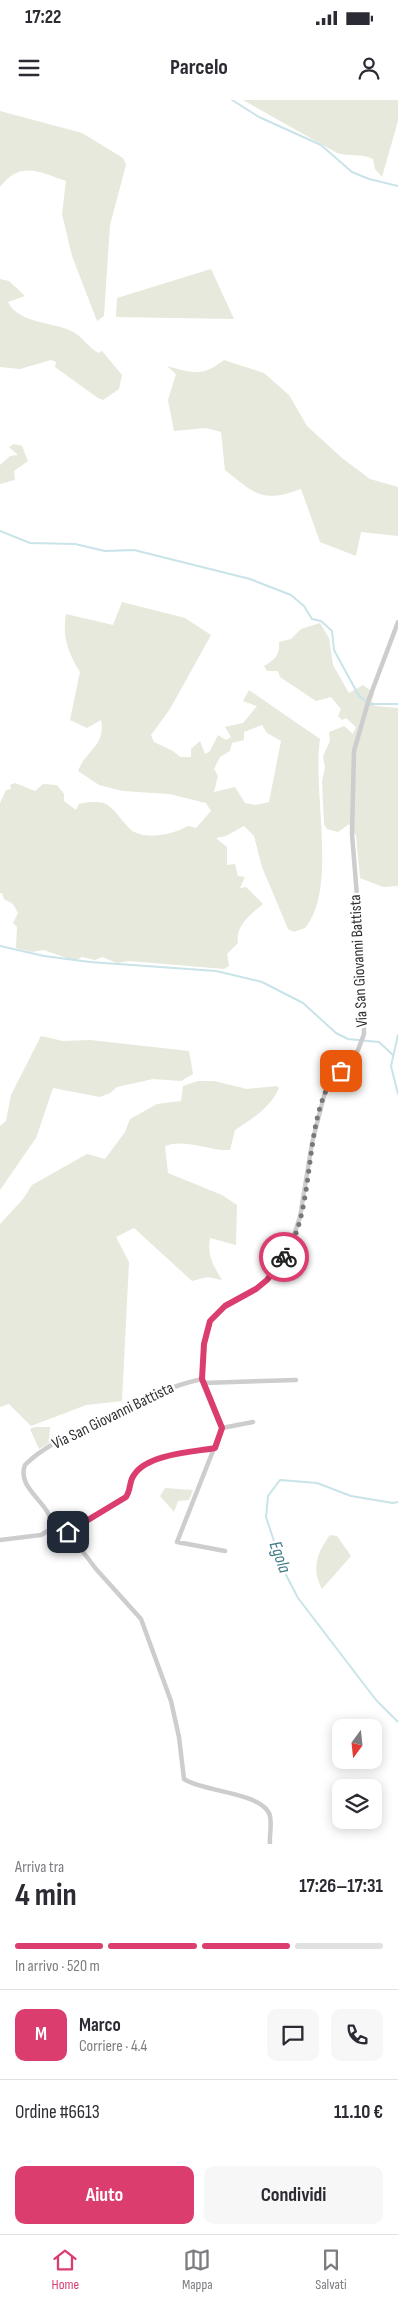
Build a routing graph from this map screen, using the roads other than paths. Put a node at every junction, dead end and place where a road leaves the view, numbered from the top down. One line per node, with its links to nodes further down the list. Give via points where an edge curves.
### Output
1 (398, 622): 3 (street, Via San Giovanni Battista, via 355,741 352,792 354,876 363,971 363,1036 358,1050 326,1092 290,1250 267,1280 225,1306 210,1321 204,1344)
2 (296, 1380): 3 (street, Via San Giovanni Battista)
3 (202, 1381): 5 (street); 7 (street, Via San Giovanni Battista, via 165,1389 143,1399 52,1445 24,1465 24,1478 51,1519)
4 (253, 1422): 5 (street)
5 (222, 1428): 6 (street)
6 (215, 1448): 8 (street, via 150,1461 133,1475 126,1497); 10 (street, via 177,1542)
7 (51, 1529): 8 (street); 9 (street, via 41,1535)
8 (68, 1532): 11 (street, via 141,1619 171,1701 184,1778 261,1804 270,1815)
9 (0, 1540)
10 (225, 1551)
11 (270, 1844)

